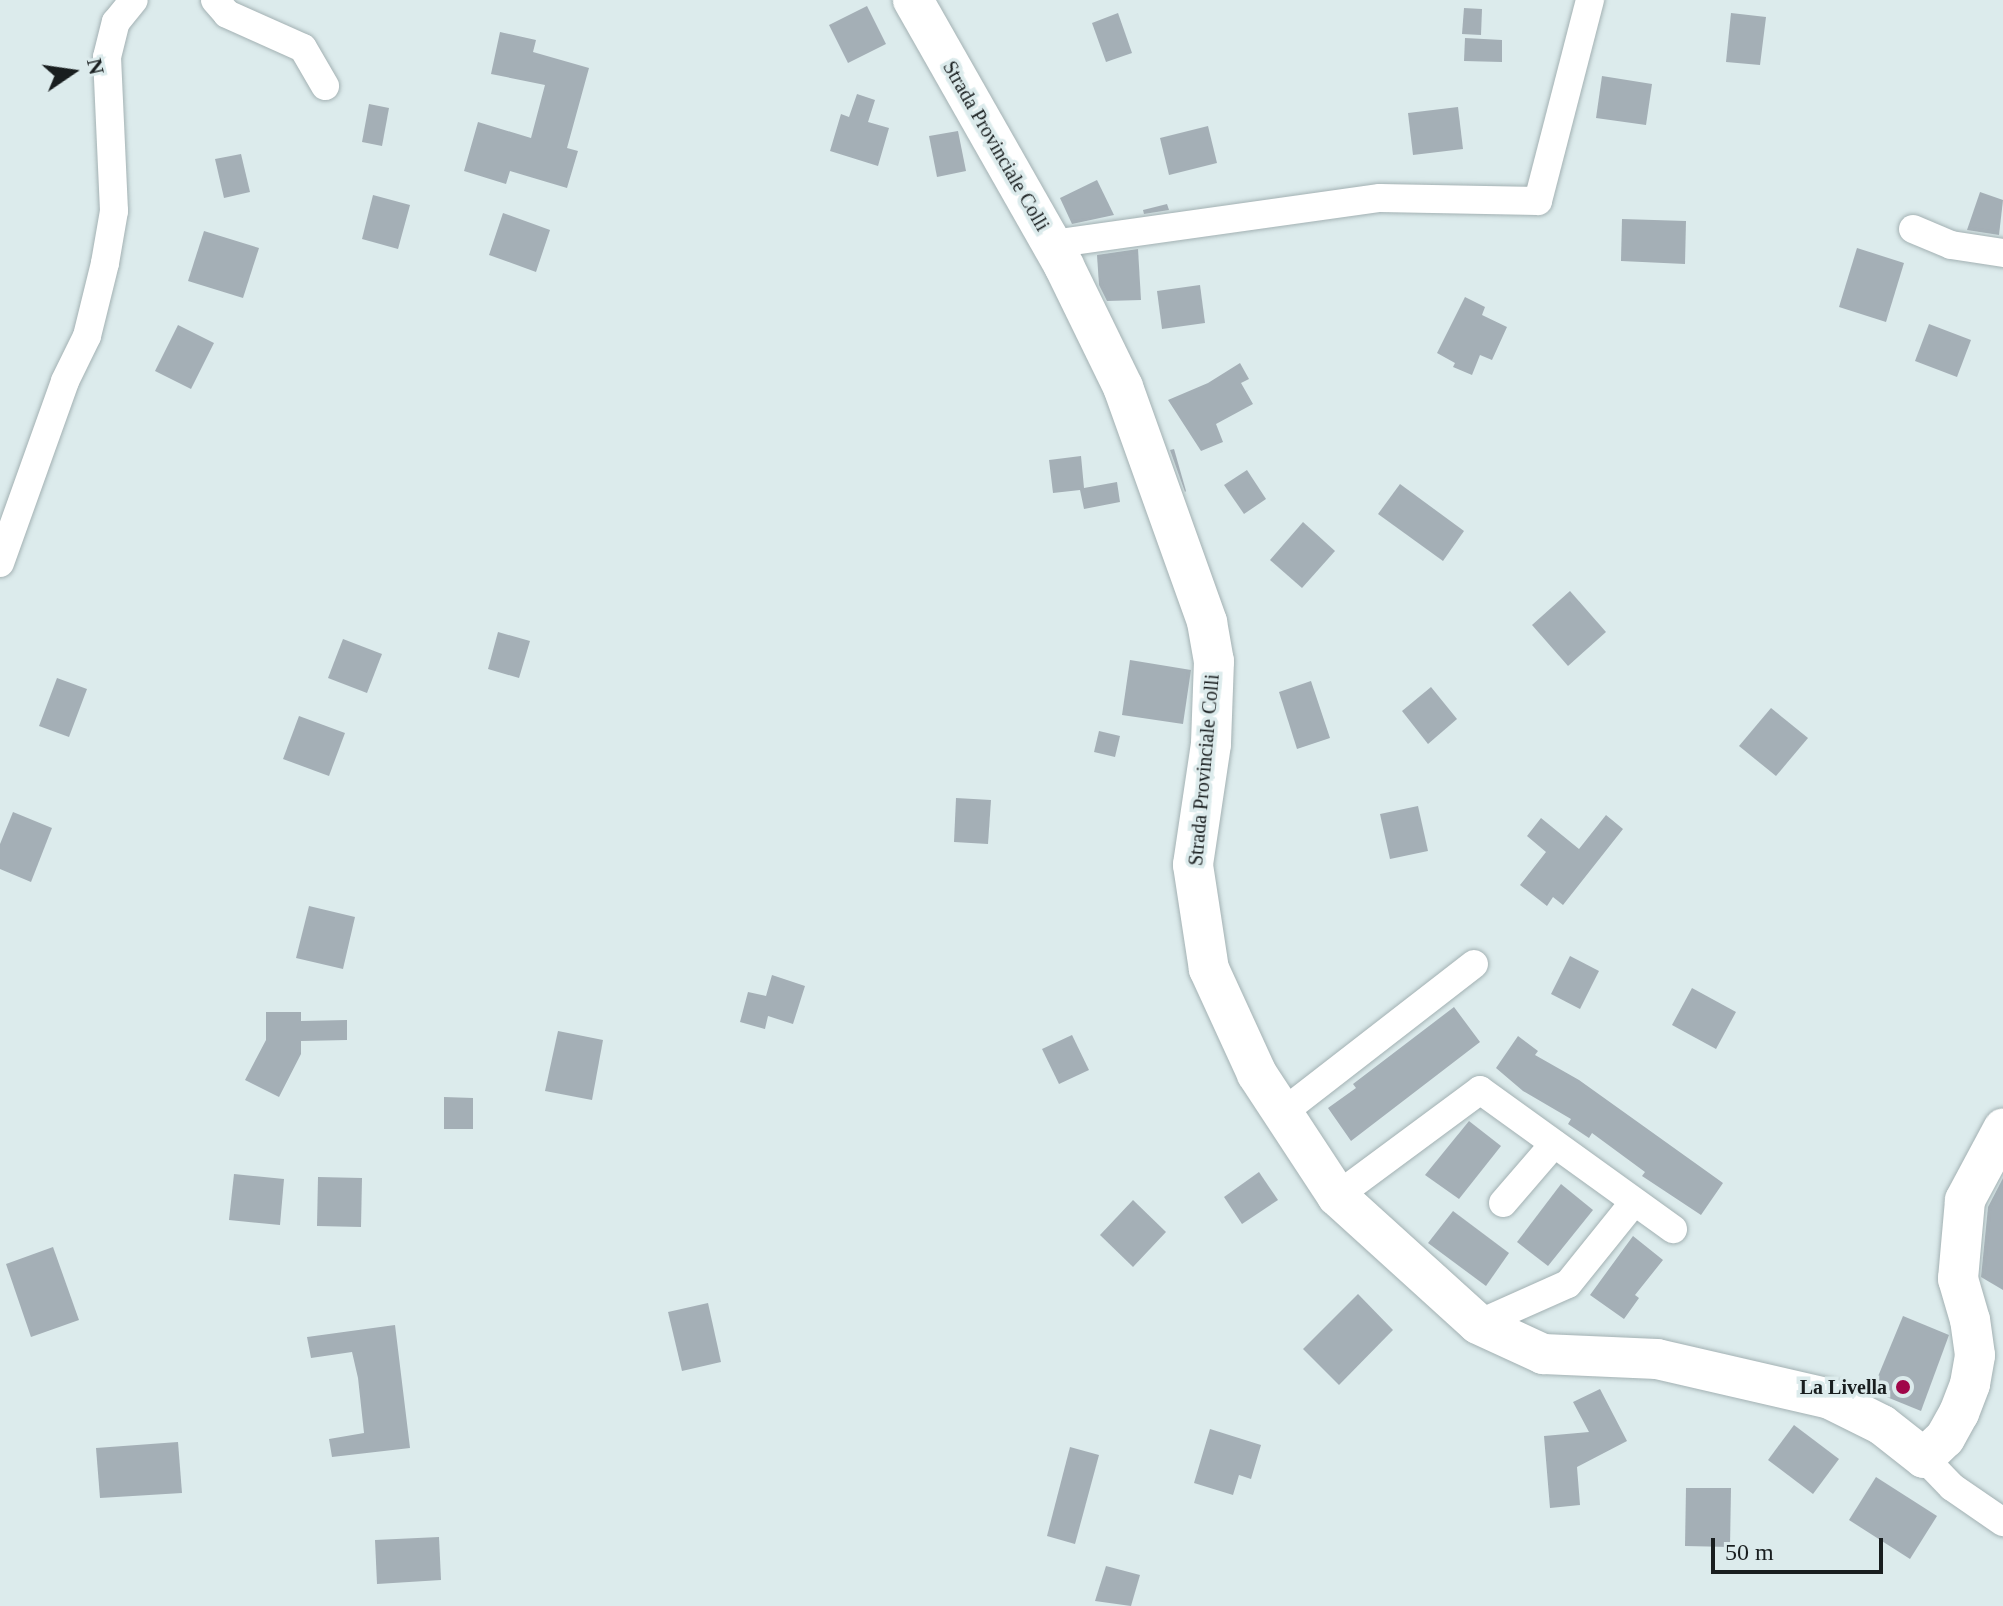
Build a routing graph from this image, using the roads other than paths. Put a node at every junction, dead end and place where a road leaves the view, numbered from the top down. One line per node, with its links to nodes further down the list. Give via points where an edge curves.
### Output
1 (134, 0): 9 (street, via 116,22 107,57 114,211 105,263 87,336 65,381)
2 (215, 0): 5 (street, via 227,14 303,48)
3 (913, 0): 7 (street, Strada Provinciale Colli)
4 (1590, 0): 7 (street, via 1538,201 1380,198)
5 (325, 86)
6 (1913, 229): 8 (street, via 1951,245)
7 (1052, 244): 11 (street, Strada Provinciale Colli, via 1123,387 1207,622 1214,661 1211,744 1193,865 1209,969 1257,1074)
8 (2003, 253)
9 (0, 563)
10 (1474, 964): 11 (street)
11 (1282, 1113): 14 (street, Strada Provinciale Colli)
12 (2003, 1129): 19 (street, via 1965,1200 1958,1279 1975,1355 1970,1384 1945,1438)
13 (1554, 1144): 14 (street, via 1480,1090); 15 (street); 16 (street)
14 (1337, 1196): 18 (street, Strada Provinciale Colli)
15 (1634, 1202): 17 (street); 18 (street, via 1568,1284)
16 (1503, 1203)
17 (1673, 1229)
18 (1478, 1324): 19 (street, Strada Provinciale Colli, via 1543,1354 1657,1359 1830,1399 1882,1425)
19 (1924, 1458): 20 (street, via 1952,1487)
20 (2003, 1522)

